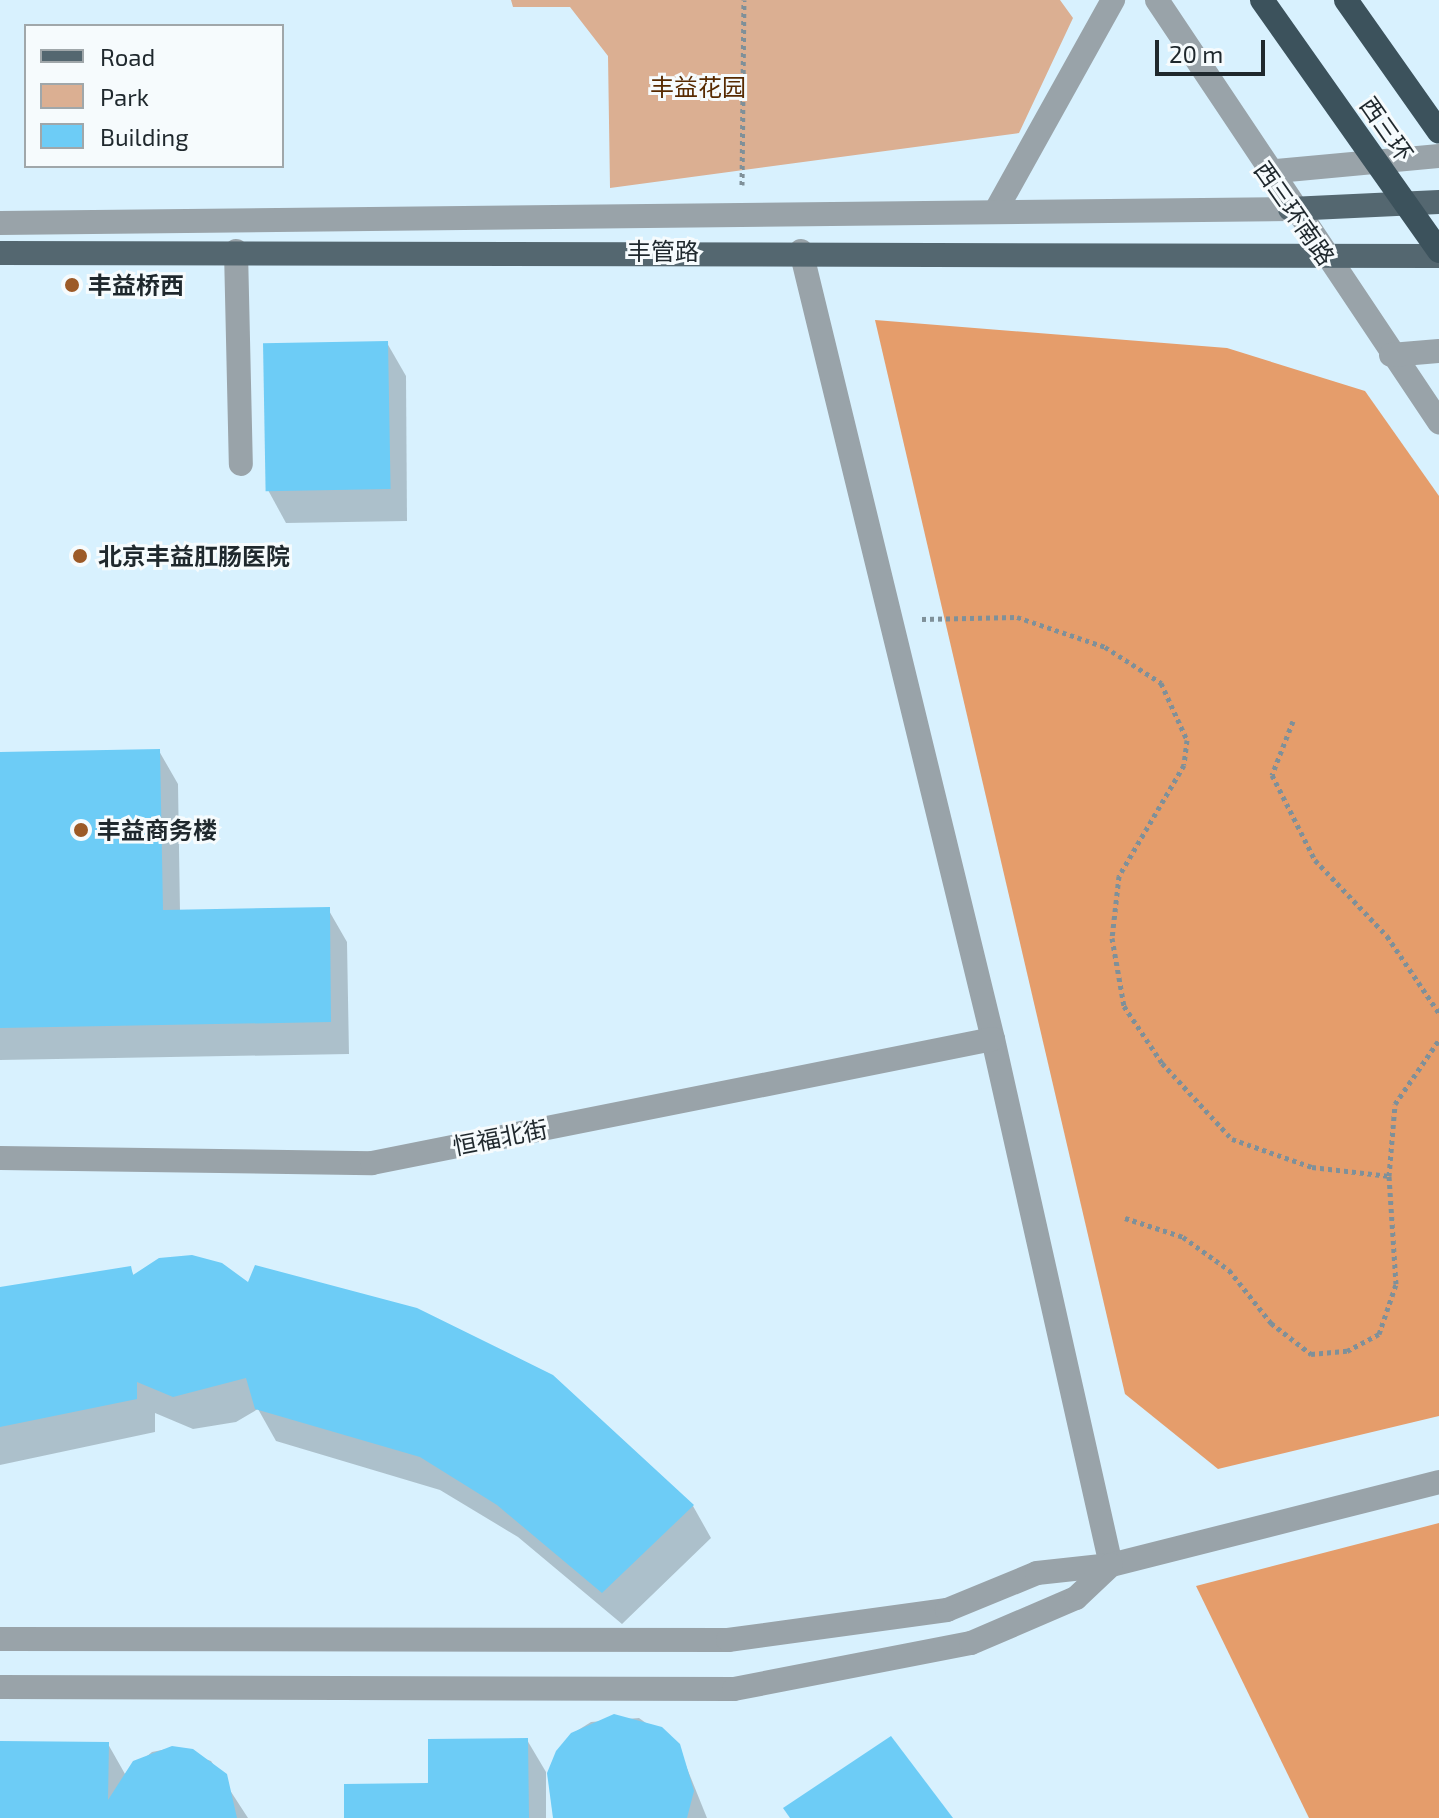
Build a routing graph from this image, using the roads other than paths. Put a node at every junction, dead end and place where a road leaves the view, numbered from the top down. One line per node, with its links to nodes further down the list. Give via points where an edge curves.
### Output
1 (1113, 0): 10 (street)
2 (1157, 0): 7 (street, 西三环南路)
3 (1262, 0): 15 (highway, 西三环, bridge)
4 (1346, 0): 5 (highway, 西三环)
5 (1439, 132)
6 (1439, 156): 7 (street)
7 (1266, 172): 9 (street, 西三环南路)
8 (1439, 202): 9 (main road)
9 (1290, 209): 10 (street, 丰管路); 16 (street, 西三环南路)
10 (995, 212): 11 (street, 丰管路)
11 (0, 223)
12 (236, 251): 13 (main road, 丰管路); 14 (main road, 丰管路); 20 (street)
13 (801, 251): 16 (main road, 丰管路); 21 (street)
14 (0, 253)
15 (1439, 253): 16 (main road, 丰管路)
16 (1325, 256): 18 (street, 西三环南路)
17 (1439, 351): 18 (street)
18 (1391, 355): 19 (street, 西三环南路)
19 (1439, 422)
20 (241, 464)
21 (993, 1039): 22 (street, 恒福北街, via 372,1163); 24 (street)
22 (0, 1158)
23 (1439, 1482): 24 (street)
24 (1111, 1565): 25 (street, via 1037,1573 947,1610 728,1640); 26 (street, via 1076,1598 971,1643 734,1689)
25 (0, 1639)
26 (0, 1687)

